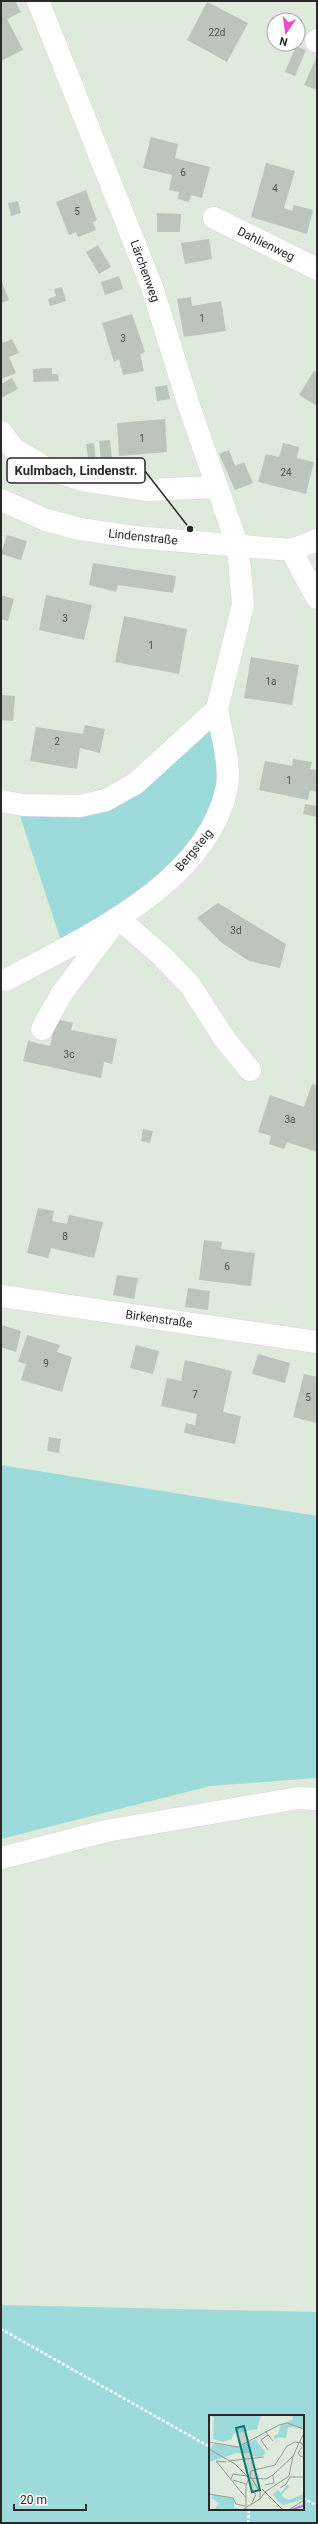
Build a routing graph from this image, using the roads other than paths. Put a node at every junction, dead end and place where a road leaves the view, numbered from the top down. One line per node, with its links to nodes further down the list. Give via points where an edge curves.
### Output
1 (38, 1): 5 (street, Lärchenweg, via 152,287)
2 (214, 218): 3 (street, Dahlienweg)
3 (317, 269)
4 (1, 432): 5 (street, via 14,449 41,465 82,480 148,490)
5 (216, 487): 8 (street, Lärchenweg)
6 (1, 500): 8 (street, Lindenstraße, via 46,520 80,529)
7 (317, 540): 9 (street)
8 (238, 547): 9 (street, Lindenstraße); 11 (street, Bergsteig, via 243,605)
9 (291, 550): 10 (street)
10 (317, 598)
11 (217, 709): 12 (street, via 136,783 106,800 80,806 23,805); 13 (street, Bergsteig, via 225,752 227,786 214,826 194,853 164,885)
12 (1, 801)
13 (118, 918): 14 (street, Bergsteig, via 64,950 8,979); 15 (street, Bergsteig, via 62,993); 16 (street, via 162,956 190,985 224,1038)
14 (1, 980)
15 (42, 1028)
16 (250, 1070)
17 (1, 1296): 18 (street, Birkenstraße)
18 (317, 1342)
19 (317, 1799): 20 (street, via 298,1798 106,1831)
20 (1, 1858)

